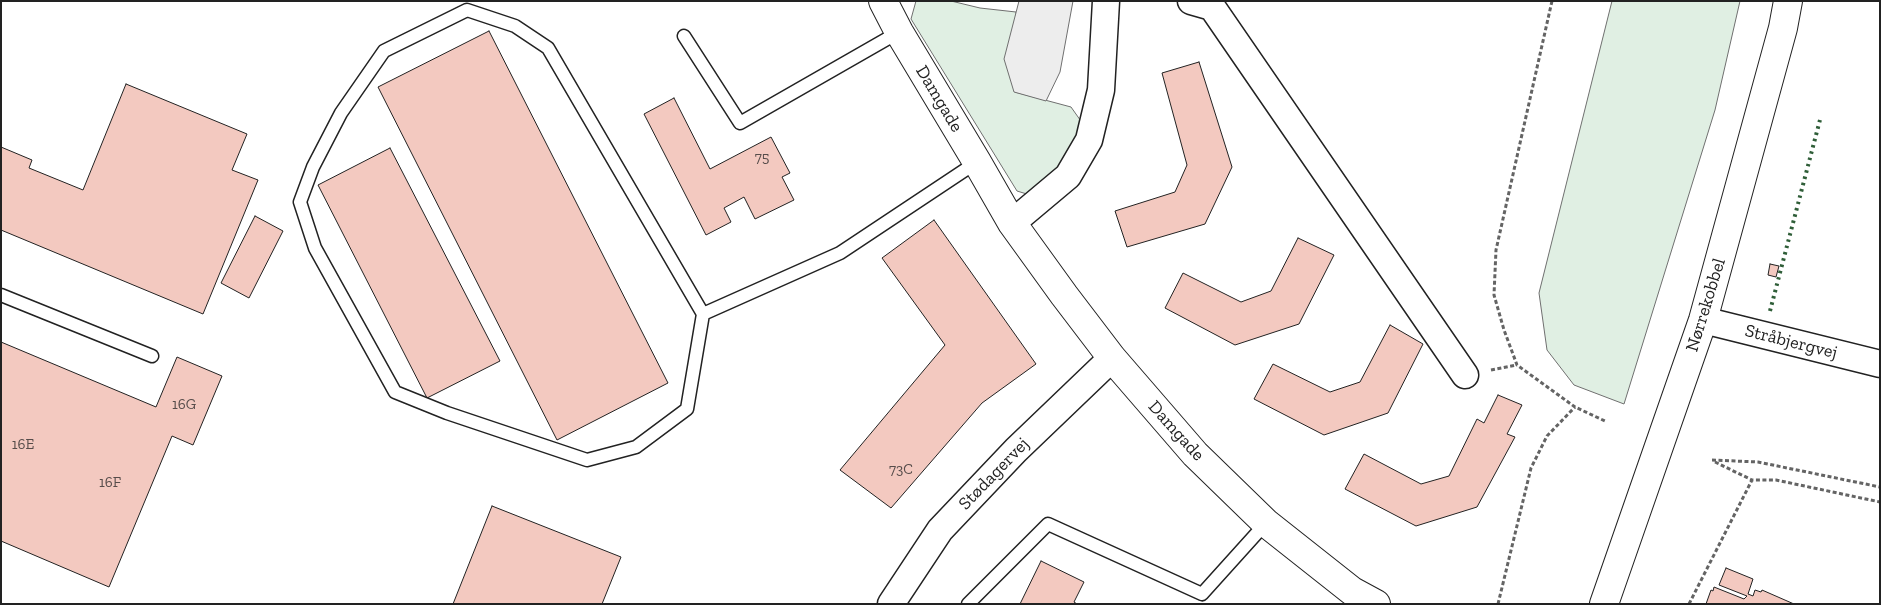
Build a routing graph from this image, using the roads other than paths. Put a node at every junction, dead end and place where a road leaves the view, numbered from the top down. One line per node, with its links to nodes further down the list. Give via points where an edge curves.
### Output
1 (883, 1): 5 (street, Damgade)
2 (1106, 1): 8 (street, via 1101,90 1089,140 1068,176)
3 (1191, 1): 15 (street, via 1212,7)
4 (1788, 1): 11 (street, Nørrekobbel)
5 (899, 32): 6 (lane, via 740,123); 7 (street, Damgade)
6 (684, 36)
7 (977, 162): 8 (street, Damgade); 10 (lane, via 840,253)
8 (1012, 223): 13 (street, Damgade)
9 (1, 295): 12 (lane)
10 (704, 314): 10 (lane, via 548,48 515,26 467,10 384,51 341,113 313,167 300,202 315,248 395,392 586,460 636,447 687,409)
11 (1703, 320): 14 (street, Stråbjergvej); 21 (street, Nørrekobbel)
12 (152, 356)
13 (1112, 358): 16 (street, Damgade, via 1195,454); 18 (street, Stødagervej, via 1016,450 940,530)
14 (1880, 364)
15 (1465, 375)
16 (1266, 523): 17 (street, Damgade); 19 (lane, via 1202,594 1048,524)
17 (1349, 597): 20 (street, Damgade)
18 (891, 604)
19 (968, 604)
20 (1376, 604)
21 (1604, 604)

